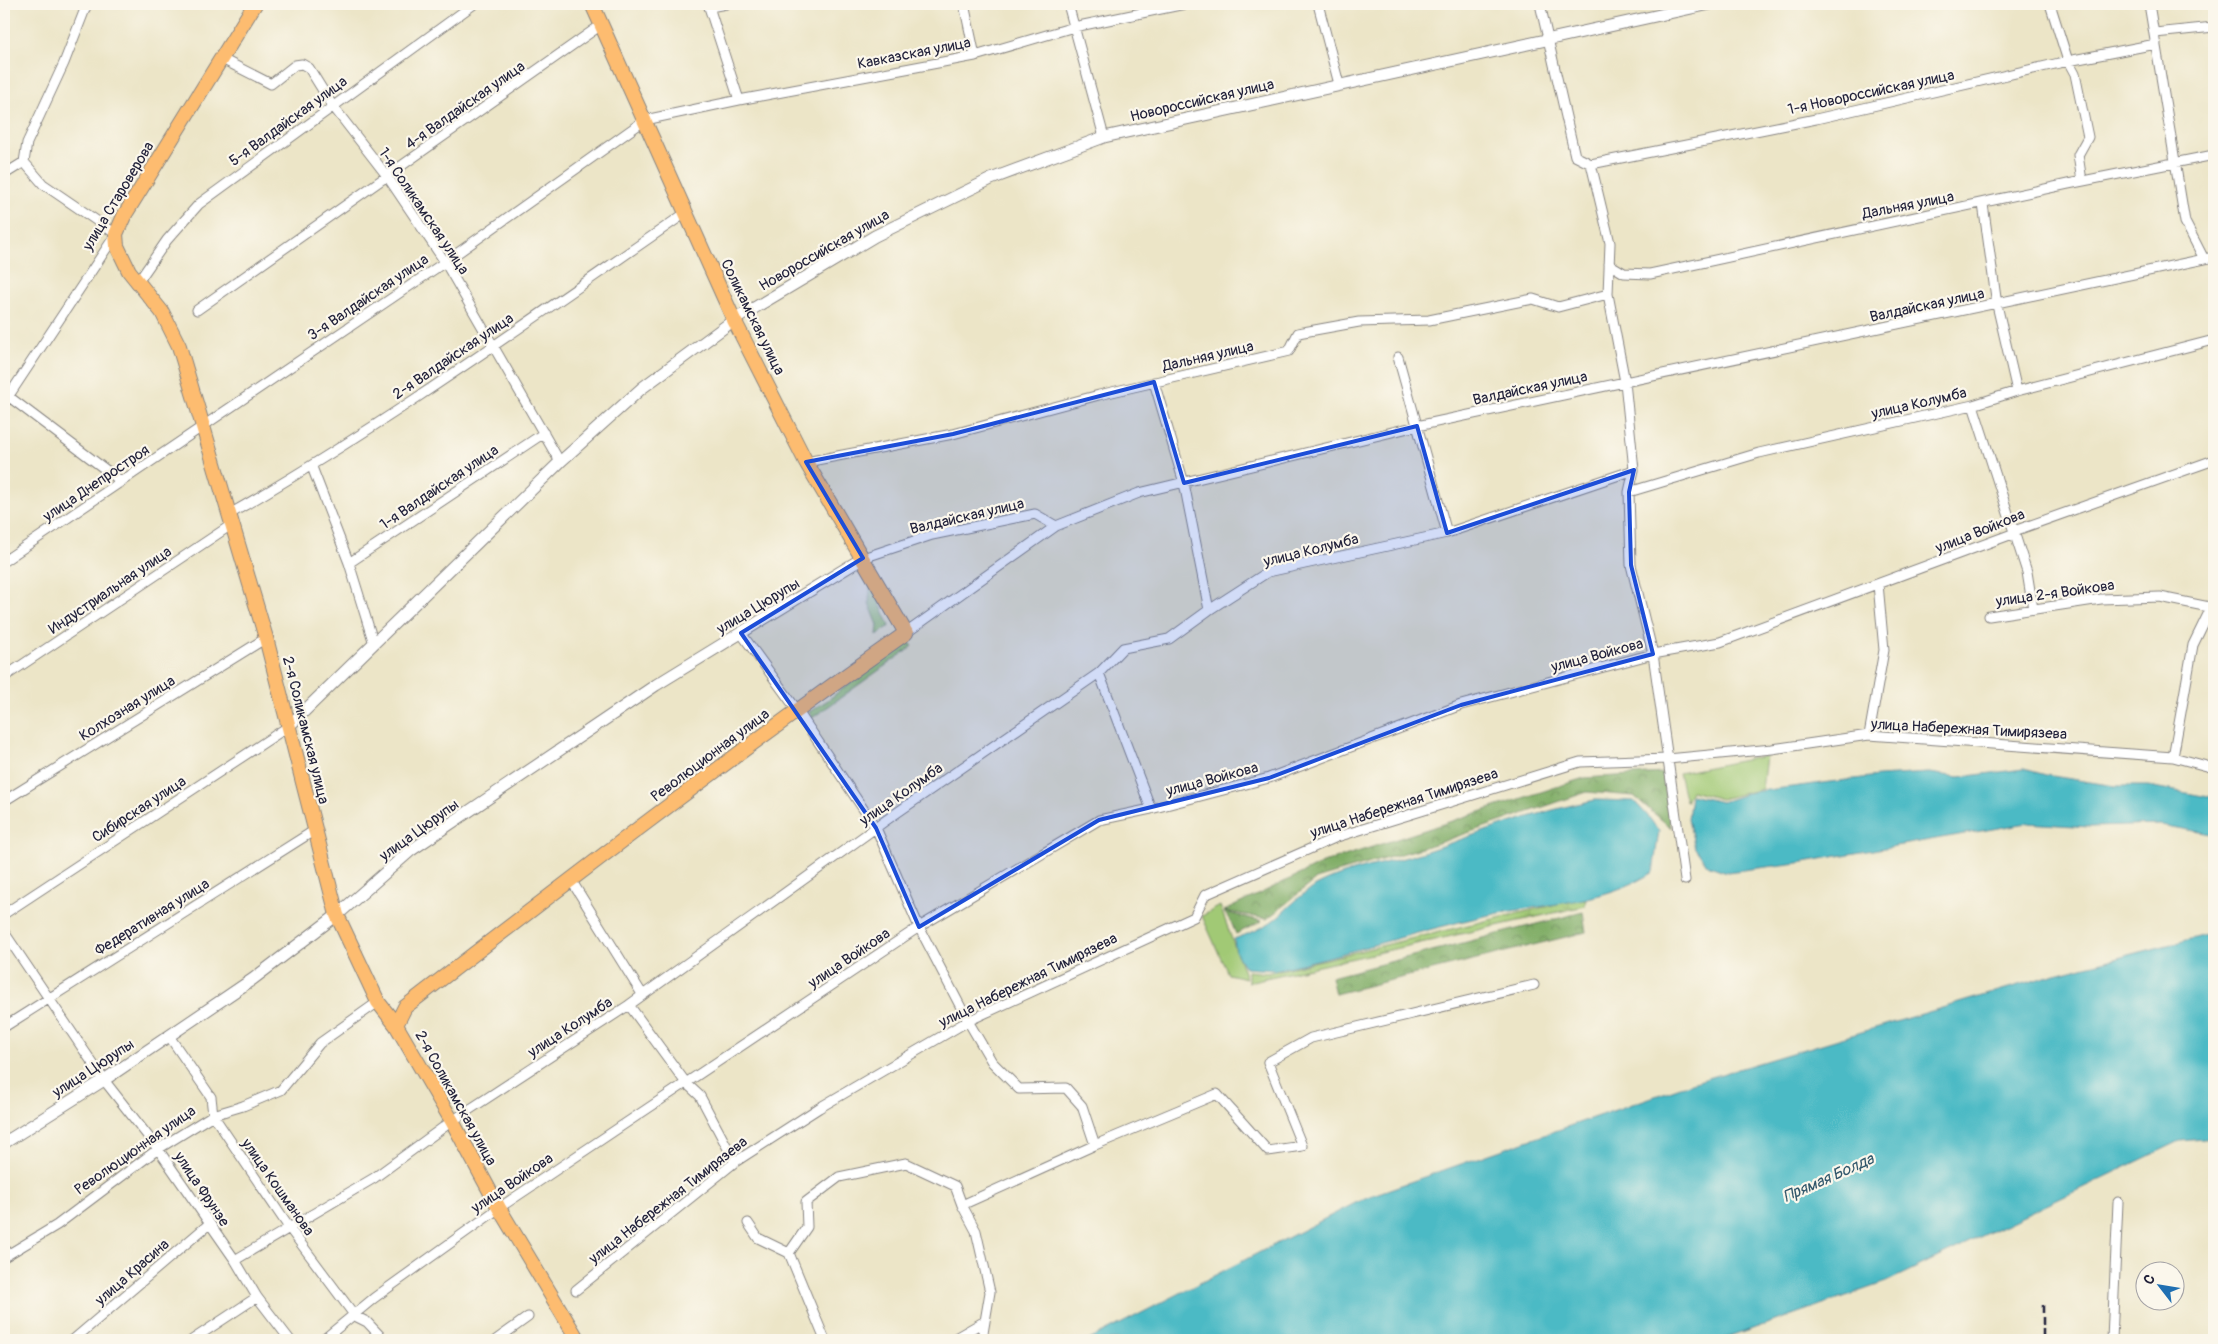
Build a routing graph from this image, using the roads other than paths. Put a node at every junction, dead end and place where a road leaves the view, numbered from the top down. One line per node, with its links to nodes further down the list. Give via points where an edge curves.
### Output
1 (87, 4): 31 (street, via 27,143)
2 (474, 4): 27 (street, 5-я Валдайская улица)
3 (592, 4): 16 (main road, Соликамская улица)
4 (726, 4): 13 (street)
5 (964, 4): 22 (street)
6 (1068, 4): 17 (street)
7 (1185, 4): 14 (street, Кавказская улица)
8 (1318, 4): 25 (street)
9 (1540, 4): 20 (street)
10 (1710, 4): 20 (street, Новороссийская улица)
11 (2050, 4): 24 (street)
12 (2149, 4): 19 (street)
13 (709, 5): 26 (street)
14 (1173, 5): 17 (street, Кавказская улица)
15 (250, 6): 23 (main road, улица Староверова)
16 (602, 25): 28 (main road, Соликамская улица); 35 (street, 4-я Валдайская улица)
17 (1074, 27): 22 (street, Кавказская улица); 29 (street)
18 (2214, 27): 19 (street)
19 (2155, 33): 21 (street)
20 (1548, 40): 25 (street, Новороссийская улица); 33 (street, via 1576,156)
21 (2156, 44): 24 (street, 1-я Новороссийская улица); 32 (street)
22 (975, 56): 26 (street, Кавказская улица)
23 (222, 59): 27 (street, 1-я Соликамская улица, via 271,84 295,65 302,64 309,68); 39 (main road, улица Староверова)
24 (2068, 61): 33 (street, 1-я Новороссийская улица, via 1816,119); 36 (street, via 2075,74 2088,137 2078,155)
25 (1339, 84): 29 (street, Новороссийская улица)
26 (739, 100): 28 (street, Кавказская улица)
27 (332, 105): 35 (street, 1-я Соликамская улица); 44 (street, 5-я Валдайская улица, via 199,204 167,240)
28 (645, 120): 38 (main road, Соликамская улица); 42 (street, 3-я Валдайская улица)
29 (1104, 137): 48 (street, Новороссийская улица, via 991,180 875,236)
30 (2214, 155): 32 (street, Дальняя улица)
31 (24, 162): 34 (street); 39 (street, via 42,184)
32 (2174, 162): 36 (street, Дальняя улица); 41 (street, via 2186,222)
33 (1591, 164): 43 (street, via 1610,243)
34 (5, 173)
35 (387, 176): 42 (street, 1-я Соликамская улица); 47 (street, 4-я Валдайская улица)
36 (2082, 181): 37 (street, Дальняя улица)
37 (1983, 204): 43 (street, Дальняя улица, via 1650,274 1624,273); 46 (street)
38 (687, 212): 48 (main road, Соликамская улица); 50 (street, 2-я Валдайская улица)
39 (116, 234): 44 (main road, 2-я Соликамская улица, via 117,246); 55 (street, улица Староверова)
40 (2214, 257): 41 (street, Валдайская улица)
41 (2204, 260): 46 (street, Валдайская улица)
42 (445, 262): 50 (street, 1-я Соликамская улица); 57 (street, 3-я Валдайская улица)
43 (1609, 264): 45 (street)
44 (138, 282): 57 (main road, 2-я Соликамская улица, via 162,312 179,346)
45 (1608, 294): 52 (street, Дальняя улица, via 1558,307 1533,299 1429,320 1359,322 1298,334 1289,352); 53 (street)
46 (1997, 305): 53 (street, Валдайская улица); 54 (street)
47 (197, 310)
48 (734, 320): 61 (street, Новороссийская улица, via 642,388); 62 (main road, Соликамская улица)
49 (2214, 340): 54 (street, улица Колумба)
50 (493, 346): 59 (street, 1-я Соликамская улица); 63 (street, 2-я Валдайская улица)
51 (1398, 357): 58 (street)
52 (1154, 382): 62 (street, Дальняя улица, via 954,434); 66 (street)
53 (1624, 382): 58 (street, Валдайская улица); 64 (street)
54 (2017, 391): 56 (street, улица Колумба)
55 (6, 399): 65 (street)
56 (1973, 405): 67 (street, улица Колумба, via 1759,453); 71 (street)
57 (202, 426): 65 (street, улица Днепростроя); 68 (main road, 2-я Соликамская улица)
58 (1417, 426): 66 (street, Валдайская улица); 70 (street)
59 (544, 433): 61 (street, 1-я Соликамская улица); 74 (street, 1-я Валдайская улица)
60 (2214, 460): 71 (street, улица Войкова)
61 (560, 462): 83 (street, Новороссийская улица)
62 (806, 462): 72 (main road, Соликамская улица)
63 (312, 467): 68 (street, 2-я Валдайская улица); 74 (street)
64 (1634, 470): 67 (street); 70 (street, улица Колумба)
65 (122, 482): 73 (street, улица Днепростроя)
66 (1184, 483): 69 (street, Валдайская улица, via 1139,493); 77 (street)
67 (1629, 492): 84 (street, via 1631,565)
68 (230, 520): 82 (main road, 2-я Соликамская улица); 86 (street, Индустриальная улица)
69 (1056, 526): 72 (street, Валдайская улица, via 1035,514 932,534); 81 (street, Революционная улица)
70 (1447, 533): 77 (street, улица Колумба, via 1268,572)
71 (2015, 533): 75 (street, улица Войкова); 78 (street, via 2027,572)
72 (863, 558): 80 (street, улица Цюрупы); 81 (main road, Соликамская улица)
73 (4, 561)
74 (349, 563): 83 (street)
75 (1878, 584): 84 (street, улица Войкова, via 1720,642); 89 (street, via 1884,650)
76 (2213, 607): 78 (street, улица 2-я Войкова, via 2160,597 2100,599); 90 (street, via 2193,645)
77 (1209, 610): 85 (street, улица Колумба, via 1169,639 1123,648)
78 (2033, 610): 79 (street, улица 2-я Войкова)
79 (1989, 616)
80 (741, 633): 87 (street); 100 (street, улица Цюрупы, via 656,685 410,851)
81 (906, 634): 87 (main road, Революционная улица)
82 (266, 638): 88 (main road, 2-я Соликамская улица); 93 (street, Колхозная улица)
83 (374, 644): 88 (street, Новороссийская улица)
84 (1653, 654): 91 (street); 94 (street, улица Войкова, via 1461,705 1269,778)
85 (1100, 673): 94 (street); 95 (street, улица Колумба)
86 (4, 677)
87 (797, 710): 95 (street); 97 (main road, Революционная улица)
88 (290, 726): 96 (main road, 2-я Соликамская улица); 99 (street, Сибирская улица)
89 (1869, 735): 90 (street, улица Набережная Тимирязева); 91 (street, улица Набережная Тимирязева, via 1772,749)
90 (2173, 757): 92 (street, улица Набережная Тимирязева)
91 (1668, 758): 98 (street); 108 (street, улица Набережная Тимирязева, via 1580,762 1337,836 1205,895 1194,917)
92 (2214, 768)
93 (4, 801)
94 (1151, 809): 101 (street, улица Войкова, via 1099,820)
95 (876, 828): 101 (street); 104 (street, улица Колумба)
96 (314, 830): 100 (main road, 2-я Соликамская улица); 105 (street, Федеративная улица)
97 (571, 880): 104 (street); 109 (main road, Революционная улица, via 405,1007)
98 (1685, 880)
99 (4, 914)
100 (336, 915): 106 (main road, 2-я Соликамская улица); 111 (street, улица Цюрупы, via 253,979)
101 (919, 927): 108 (street); 113 (street, улица Войкова)
102 (4, 932): 105 (street, улица Фрунзе)
103 (1534, 984): 117 (street, via 1311,1038 1268,1062 1302,1146 1268,1151 1217,1094)
104 (642, 994): 107 (street, улица Колумба)
105 (50, 998): 110 (street, Федеративная улица); 112 (street, улица Фрунзе)
106 (378, 1002): 109 (main road, 2-я Соликамская улица); 114 (street, Революционная улица, via 320,1044 281,1090)
107 (629, 1005): 113 (street); 115 (street, улица Колумба)
108 (968, 1021): 117 (street, via 992,1062 1019,1089 1066,1088 1082,1106); 119 (street, улица Набережная Тимирязева)
109 (396, 1025): 115 (main road, 2-я Соликамская улица)
110 (4, 1027)
111 (169, 1036): 112 (street, улица Цюрупы); 114 (street, улица Кошманова, via 211,1096)
112 (104, 1080): 116 (street, улица Цюрупы); 118 (street, улица Фрунзе)
113 (686, 1084): 119 (street, via 700,1096); 122 (street, улица Войкова)
114 (213, 1116): 118 (street, Революционная улица); 125 (street, улица Кошманова)
115 (452, 1121): 122 (main road, 2-я Соликамская улица); 125 (street, улица Колумба, via 374,1178)
116 (4, 1143)
117 (1095, 1145): 121 (street)
118 (158, 1149): 124 (street, улица Фрунзе); 127 (street, Революционная улица, via 57,1225)
119 (735, 1162): 129 (street, улица Набережная Тимирязева)
120 (2118, 1202): 144 (street)
121 (962, 1205): 126 (street, via 955,1186 906,1163 839,1177 806,1202 807,1227); 133 (street, via 976,1231 990,1292)
122 (499, 1208): 131 (street, улица Войкова, via 374,1298); 141 (main road, 2-я Соликамская улица)
123 (748, 1223): 126 (street, via 758,1238)
124 (209, 1224): 128 (street, улица Фрунзе); 135 (street, улица Красина)
125 (290, 1229): 128 (street, улица Колумба); 131 (street, улица Кошманова)
126 (789, 1254): 142 (street)
127 (4, 1257)
128 (235, 1260): 130 (street, улица Фрунзе)
129 (576, 1290)
130 (257, 1298): 136 (street); 137 (street, улица Фрунзе)
131 (355, 1316): 138 (street, улица Войкова); 139 (street, улица Кошманова, via 367,1322)
132 (528, 1317): 140 (street)
133 (985, 1321): 134 (street); 143 (street)
134 (982, 1339)
135 (74, 1340)
136 (192, 1340)
137 (290, 1340)
138 (324, 1340)
139 (384, 1340)
140 (496, 1340)
141 (578, 1340)
142 (825, 1340)
143 (952, 1340)
144 (2112, 1340)

